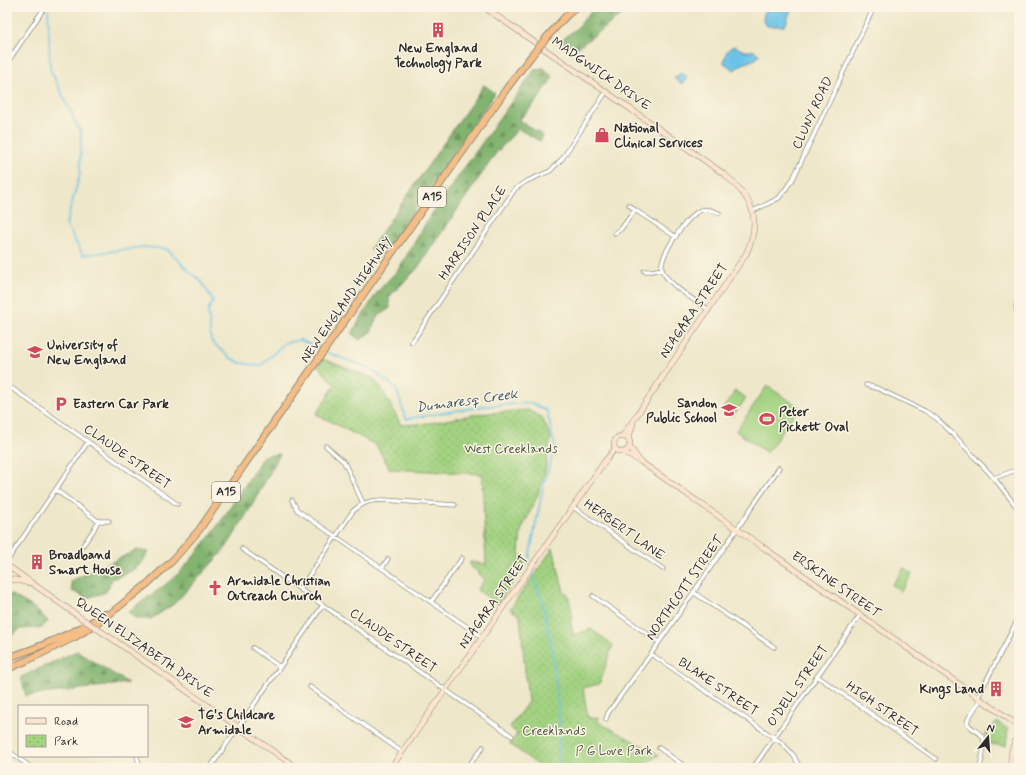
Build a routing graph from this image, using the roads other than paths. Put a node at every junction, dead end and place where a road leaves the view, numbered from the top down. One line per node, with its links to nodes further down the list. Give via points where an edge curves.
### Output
1 (45, 7): 5 (street)
2 (484, 7): 6 (street, MADGWICK DRIVE)
3 (577, 7): 56 (highway, NEW ENGLAND HIGHWAY / A15, bridge, via 547,37 507,88 199,530 173,560)
4 (874, 7): 9 (street, CLUNY ROAD, via 793,179 779,198)
5 (7, 63)
6 (606, 92): 9 (street, MADGWICK DRIVE, via 724,174 745,194); 18 (street, HARRISON PLACE, via 562,158 550,171 515,189)
7 (629, 205): 8 (street)
8 (635, 210): 11 (street); 12 (street)
9 (753, 211): 16 (street, NIAGARA STREET, via 754,229 749,249)
10 (719, 213): 12 (street, via 702,210 694,214)
11 (615, 233)
12 (676, 237): 13 (street, via 663,258)
13 (662, 269): 14 (street); 16 (street, via 674,285)
14 (644, 271)
15 (1019, 295): 17 (street, via 1016,307)
16 (709, 310): 21 (street, NIAGARA STREET)
17 (1019, 322)
18 (412, 342)
19 (7, 385): 24 (street, CLAUDE STREET)
20 (866, 385): 32 (street, via 936,418)
21 (635, 417): 22 (street, NIAGARA STREET); 23 (street, NIAGARA STREET)
22 (622, 437): 23 (street); 27 (street, via 615,440)
23 (628, 440): 26 (street)
24 (88, 442): 33 (street); 36 (street, CLAUDE STREET)
25 (326, 446): 35 (street, via 344,462)
26 (629, 446): 28 (street); 29 (street, ERSKINE STREET)
27 (615, 449): 28 (street); 38 (street, NIAGARA STREET)
28 (623, 452): 29 (street, ERSKINE STREET)
29 (641, 462): 42 (street, ERSKINE STREET)
30 (779, 468): 42 (street, NORTHCOTT STREET)
31 (1019, 468): 32 (street)
32 (994, 478): 39 (street)
33 (56, 490): 40 (street); 48 (street)
34 (292, 500): 43 (street, via 297,510)
35 (363, 503): 37 (street, via 384,500); 43 (street, via 353,511)
36 (176, 504)
37 (455, 505)
38 (573, 507): 50 (street, HERBERT LANE); 61 (street, NIAGARA STREET)
39 (1019, 510)
40 (98, 521): 41 (street); 44 (street)
41 (109, 521)
42 (737, 530): 54 (street, NORTHCOTT STREET); 59 (street, ERSKINE STREET)
43 (335, 536): 49 (street); 53 (street)
44 (83, 545)
45 (242, 549): 53 (street, CLAUDE STREET)
46 (462, 558): 57 (street)
47 (388, 559): 49 (street)
48 (7, 564): 51 (street, via 10,573); 52 (street, QUEEN ELIZABETH DRIVE)
49 (382, 568): 57 (street)
50 (663, 569)
51 (7, 579): 52 (street, QUEEN ELIZABETH DRIVE, via 23,581)
52 (37, 587): 77 (street, QUEEN ELIZABETH DRIVE, bridge)
53 (300, 589): 58 (street, CLAUDE STREET)
54 (693, 592): 62 (street, NORTHCOTT STREET); 63 (street)
55 (593, 596): 62 (street)
56 (128, 599): 66 (highway, NEW ENGLAND HIGHWAY / A15, via 78,629 36,649); 67 (highway, NEW ENGLAND HIGHWAY / A15, via 101,621 75,637)
57 (431, 602): 61 (street)
58 (323, 605): 69 (street); 73 (street, CLAUDE STREET)
59 (860, 615): 71 (street, O'DELL STREET); 74 (street, ERSKINE STREET)
60 (1019, 617): 74 (street)
61 (482, 637): 73 (street, NIAGARA STREET)
62 (659, 642): 65 (street, NORTHCOTT STREET)
63 (774, 647)
64 (253, 648): 69 (street)
65 (651, 654): 75 (street, NORTHCOTT STREET); 80 (street, BLAKE STREET)
66 (7, 658)
67 (28, 660): 68 (highway); 70 (highway, NEW ENGLAND HIGHWAY / A15)
68 (7, 664)
69 (280, 667): 77 (street)
70 (7, 669)
71 (817, 676): 80 (street, O'DELL STREET); 86 (street, HIGH STREET)
72 (310, 687): 84 (street)
73 (446, 690): 79 (street, CLAUDE STREET); 84 (street, NIAGARA STREET)
74 (979, 698): 76 (street, ERSKINE STREET); 96 (street, via 967,723 984,739)
75 (606, 719)
76 (1019, 726)
77 (238, 727): 89 (street); 90 (street, QUEEN ELIZABETH DRIVE)
78 (1019, 731): 97 (street, via 1012,749)
79 (512, 736)
80 (774, 738): 94 (street, O'DELL STREET); 95 (street, BLAKE STREET, via 788,749)
81 (483, 747): 92 (street)
82 (659, 748): 93 (street)
83 (7, 750): 87 (street)
84 (402, 752): 91 (street, NIAGARA STREET)
85 (137, 757): 88 (street)
86 (936, 759)
87 (32, 768)
88 (140, 768)
89 (210, 768)
90 (297, 768)
91 (391, 768)
92 (467, 768)
93 (687, 768)
94 (753, 768)
95 (800, 768)
96 (980, 768)
97 (1010, 768)

